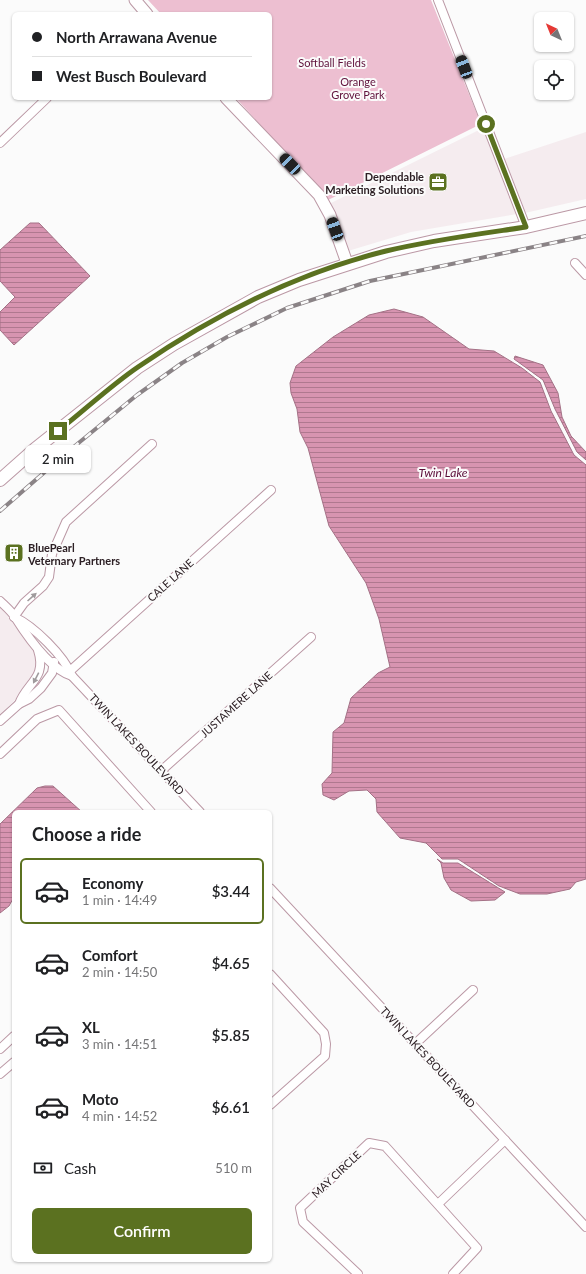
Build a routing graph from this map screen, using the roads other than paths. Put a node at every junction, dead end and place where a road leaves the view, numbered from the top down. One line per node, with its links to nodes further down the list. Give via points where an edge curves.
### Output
1 (438, 0): 6 (street)
2 (44, 100): 4 (street)
3 (228, 100): 7 (street, via 319,195 330,215)
4 (0, 143)
5 (586, 213): 6 (main road)
6 (526, 227): 7 (main road, via 434,241)
7 (347, 263): 11 (main road, via 258,297 174,344 137,368)
8 (576, 263): 9 (street)
9 (586, 275)
10 (152, 444): 14 (street, one-way to 10, via 49,577 52,554 66,522)
11 (0, 480)
12 (271, 490): 19 (street, CALE LANE)
13 (0, 601): 14 (street, TWIN LAKES BOULEVARD)
14 (14, 617): 16 (street, TWIN LAKES BOULEVARD); 17 (street, TWIN LAKES BOULEVARD, via 31,627)
15 (311, 637): 23 (street, JUSTAMERE LANE)
16 (38, 647): 18 (street, TWIN LAKES BOULEVARD); 20 (street, one-way to 20, via 41,660 39,672 35,682)
17 (54, 651): 18 (street); 19 (street, TWIN LAKES BOULEVARD)
18 (54, 665): 19 (street, TWIN LAKES BOULEVARD, via 62,672); 20 (street, via 52,673 41,688 29,699)
19 (71, 673): 23 (street, TWIN LAKES BOULEVARD)
20 (18, 704): 21 (street)
21 (0, 721)
22 (0, 754): 24 (street, via 37,719 58,710)
23 (162, 770): 25 (street, TWIN LAKES BOULEVARD)
24 (149, 810)
25 (198, 810)
26 (272, 890): 30 (street, TWIN LAKES BOULEVARD)
27 (272, 976): 34 (street, via 324,1033 326,1044 325,1056)
28 (473, 990): 30 (street)
29 (12, 1038): 31 (street)
30 (415, 1044): 35 (street, TWIN LAKES BOULEVARD)
31 (0, 1049)
32 (12, 1064): 33 (street)
33 (0, 1074)
34 (272, 1103)
35 (505, 1140): 36 (street); 37 (street, TWIN LAKES BOULEVARD)
36 (438, 1204): 38 (street, MAY CIRCLE, via 385,1146 369,1143 300,1208 303,1222); 39 (street, MAY CIRCLE, via 477,1248)
37 (586, 1227)
38 (358, 1274)
39 (453, 1274)

